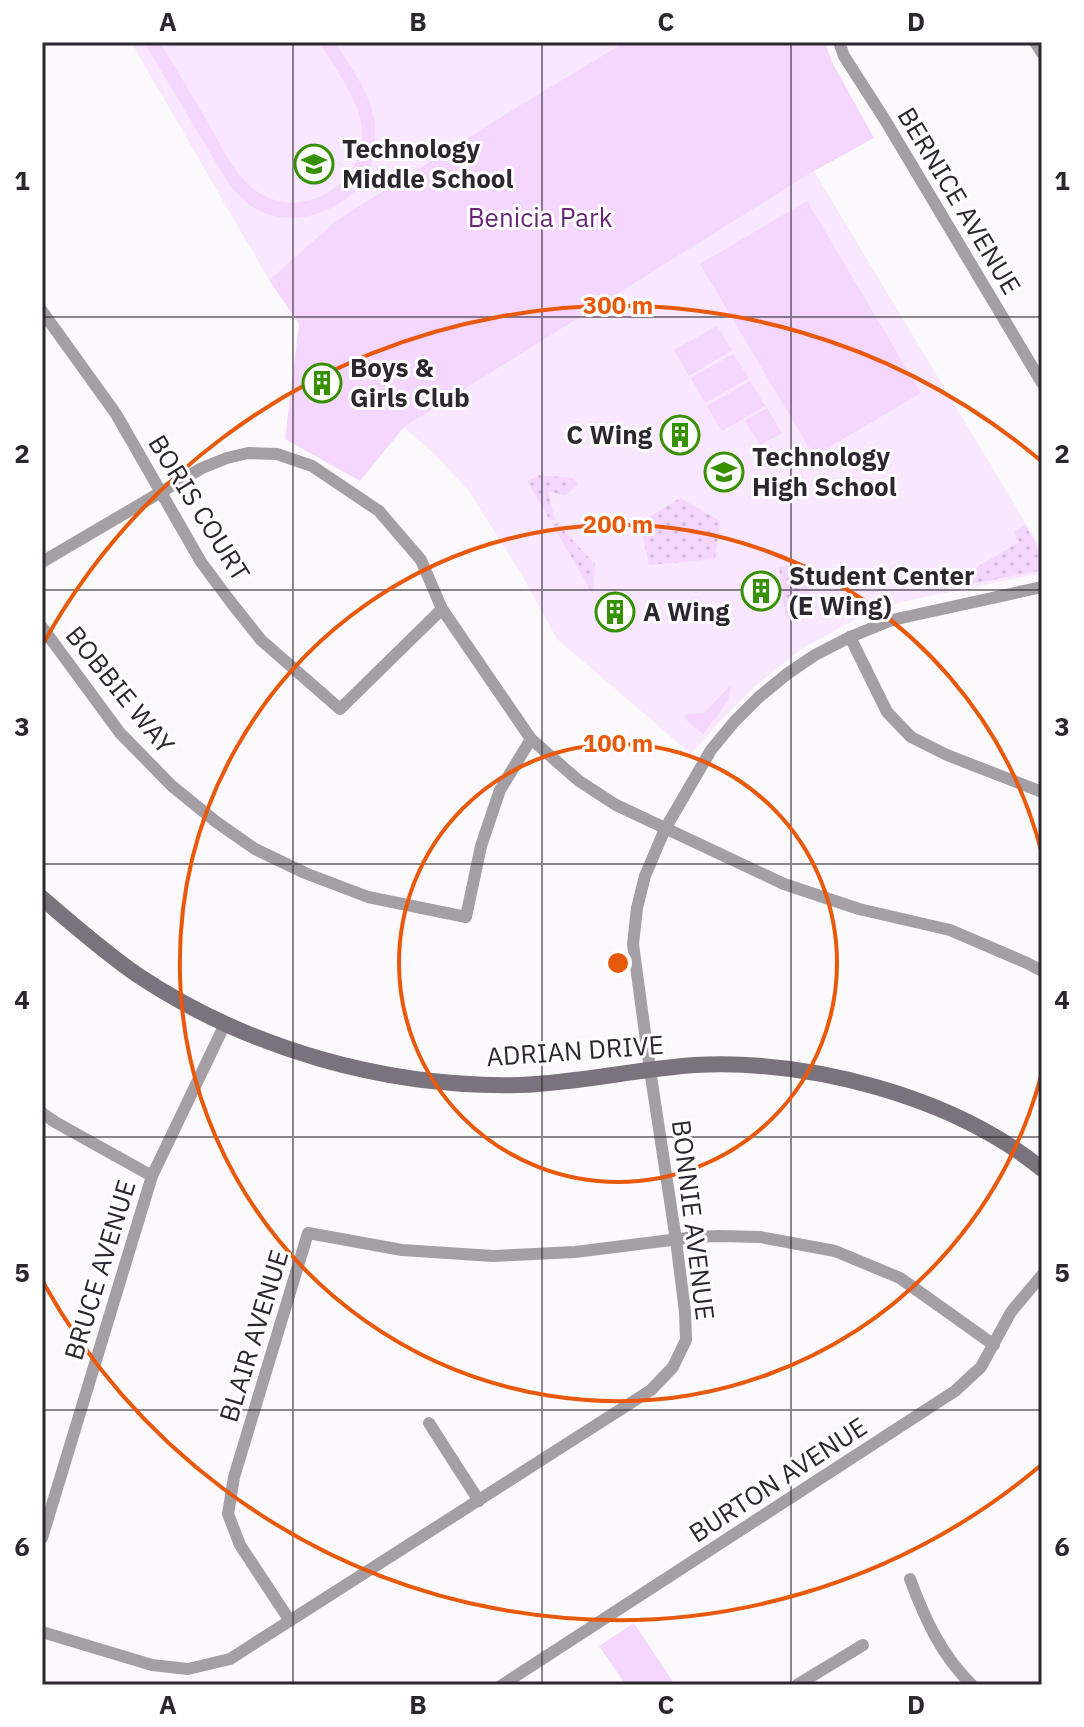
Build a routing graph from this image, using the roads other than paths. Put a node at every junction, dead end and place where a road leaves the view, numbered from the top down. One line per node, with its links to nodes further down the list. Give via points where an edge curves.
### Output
1 (839, 42): 5 (street, BERNICE AVENUE)
2 (1035, 42): 3 (street)
3 (1042, 53)
4 (42, 311): 6 (street, BORIS COURT, via 116,414)
5 (1042, 383)
6 (161, 493): 7 (street); 9 (street, via 202,468 248,453 277,454 312,466 379,511 421,560); 9 (street, BORIS COURT, via 201,562 261,640 340,709)
7 (42, 562)
8 (1042, 587): 11 (street, BONNIE AVENUE, via 892,620)
9 (442, 609): 12 (street)
10 (42, 627): 12 (street, BOBBIE WAY, via 120,733 172,786 255,849 368,897 466,917 500,790)
11 (850, 637): 13 (street, via 887,712 911,737); 14 (street, BONNIE AVENUE, via 787,674 734,722 711,750)
12 (531, 739): 14 (street, via 579,781)
13 (1042, 792)
14 (665, 829): 16 (street, via 784,884 859,909 950,930); 18 (street, BONNIE AVENUE, via 639,897 633,944)
15 (42, 898): 17 (street, ADRIAN DRIVE, via 136,974)
16 (1042, 971)
17 (225, 1024): 18 (street, ADRIAN DRIVE, via 348,1066 440,1082 520,1085); 21 (street, BRUCE AVENUE)
18 (650, 1070): 20 (street, ADRIAN DRIVE, via 738,1064 807,1071 881,1088 956,1116); 22 (street, BONNIE AVENUE)
19 (42, 1113): 21 (street)
20 (1042, 1169)
21 (152, 1176): 27 (street, BRUCE AVENUE)
22 (676, 1240): 24 (street, BLAIR AVENUE, via 760,1237 835,1251 900,1278); 26 (street, BONNIE AVENUE, via 686,1340 673,1367 651,1390); 29 (street, BLAIR AVENUE, via 493,1256 402,1250 308,1233 234,1477 228,1514 240,1545)
23 (1042, 1275): 24 (street, BURTON AVENUE, via 1011,1312)
24 (994, 1345): 33 (street, BURTON AVENUE, via 981,1367 955,1391)
25 (429, 1423): 26 (street)
26 (479, 1501): 29 (street, BONNIE AVENUE)
27 (42, 1538)
28 (910, 1579): 36 (street, via 933,1635)
29 (290, 1621): 30 (street, BONNIE AVENUE, via 230,1659 188,1669 152,1665)
30 (42, 1632)
31 (863, 1645): 32 (street)
32 (816, 1673): 34 (street); 35 (street)
33 (502, 1685)
34 (797, 1685)
35 (824, 1685)
36 (972, 1685)

